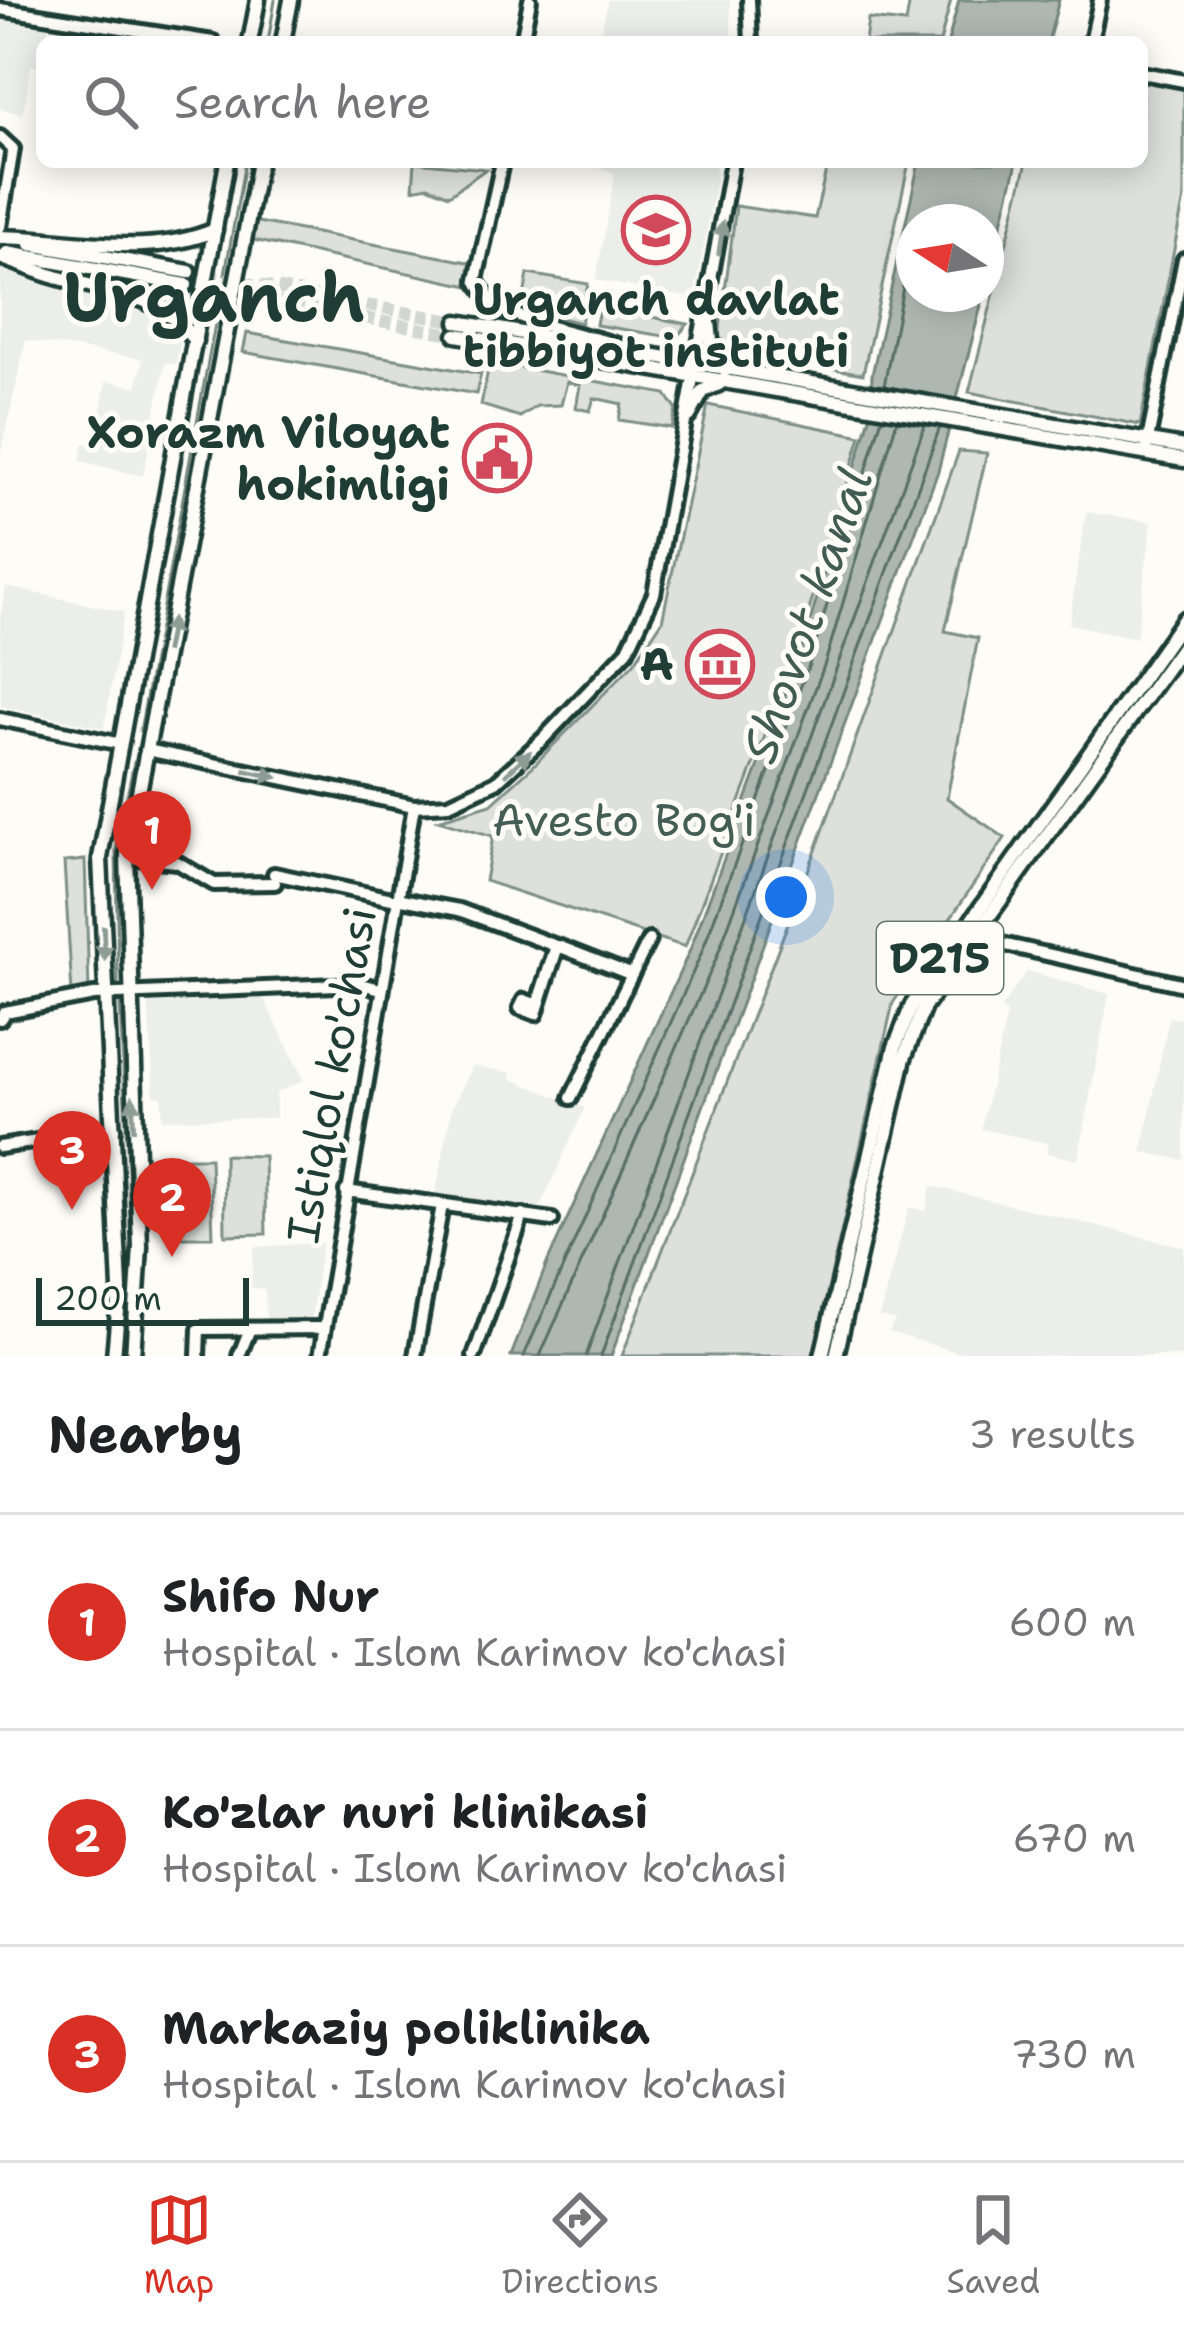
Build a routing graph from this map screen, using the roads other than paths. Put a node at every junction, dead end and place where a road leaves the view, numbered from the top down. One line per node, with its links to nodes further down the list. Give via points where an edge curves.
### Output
1 (258, 0): 8 (main road)
2 (291, 0): 9 (main road)
3 (530, 0): 10 (street)
4 (749, 0): 11 (street)
5 (1100, 0): 12 (street)
6 (0, 9): 7 (street)
7 (174, 36)
8 (251, 36)
9 (284, 36)
10 (523, 36)
11 (751, 36)
12 (1092, 36)
13 (1148, 74): 14 (street)
14 (1184, 81)
15 (0, 137): 20 (street, via 13,148 14,163)
16 (226, 168): 21 (main road)
17 (259, 168): 38 (main road, one-way to 17)
18 (501, 168): 27 (street, via 476,280 481,290 536,325)
19 (731, 168): 25 (street, one-way to 19)
20 (0, 227)
21 (215, 230): 22 (main road, via 152,246); 26 (main road)
22 (0, 238): 23 (main road, via 188,279)
23 (0, 255): 26 (main road, via 141,296 178,318)
24 (1184, 260): 32 (street)
25 (708, 314): 28 (street); 29 (main road)
26 (195, 341): 37 (main road)
27 (646, 356): 28 (main road); 28 (main road, via 457,328)
28 (697, 372): 29 (main road); 30 (street)
29 (725, 376): 30 (main road); 32 (main road)
30 (689, 416): 39 (street, one-way to 30, via 449,803 496,782 627,651 654,594)
31 (1184, 447): 32 (main road)
32 (1146, 448): 33 (main road)
33 (1184, 460)
34 (1184, 619): 40 (main road, D215)
35 (1184, 644): 40 (main road, D215)
36 (0, 719): 37 (street)
37 (121, 744): 38 (main road); 49 (main road, one-way to 49, via 100,858)
38 (147, 750): 39 (street, one-way to 39); 41 (main road)
39 (413, 806): 42 (street, Istiqlol ko'chasi)
40 (1042, 827): 43 (main road, D215); 55 (main road, D215, via 912,1004 895,1047)
41 (128, 844): 42 (street, via 137,858 177,862 214,884 275,879); 48 (main road)
42 (397, 899): 45 (street, via 459,910 556,946 537,1004 524,1000 520,1008 536,1014 558,946); 47 (street, Istiqlol ko'chasi)
43 (970, 937): 46 (street); 55 (main road, D215, via 913,1031)
44 (650, 940): 45 (street)
45 (630, 974): 51 (street)
46 (1184, 985)
47 (381, 989): 48 (street); 54 (street, Istiqlol ko'chasi)
48 (128, 993): 49 (street); 62 (main road, one-way to 48, via 140,1247)
49 (106, 994): 50 (street); 52 (main road)
50 (0, 1019)
51 (571, 1098)
52 (113, 1129): 53 (street); 61 (main road, via 120,1289)
53 (0, 1148)
54 (346, 1191): 56 (street); 59 (street, Istiqlol ko'chasi)
55 (866, 1193): 68 (main road, D215); 69 (main road, D215)
56 (442, 1205): 57 (street); 66 (street)
57 (523, 1215): 58 (street); 67 (street)
58 (552, 1220)
59 (324, 1328): 60 (street); 65 (street, Istiqlol ko'chasi)
60 (248, 1331): 63 (street, via 199,1329); 64 (street)
61 (114, 1356)
62 (133, 1356)
63 (198, 1356)
64 (239, 1356)
65 (320, 1356)
66 (415, 1356)
67 (474, 1356)
68 (822, 1356)
69 (836, 1356)

